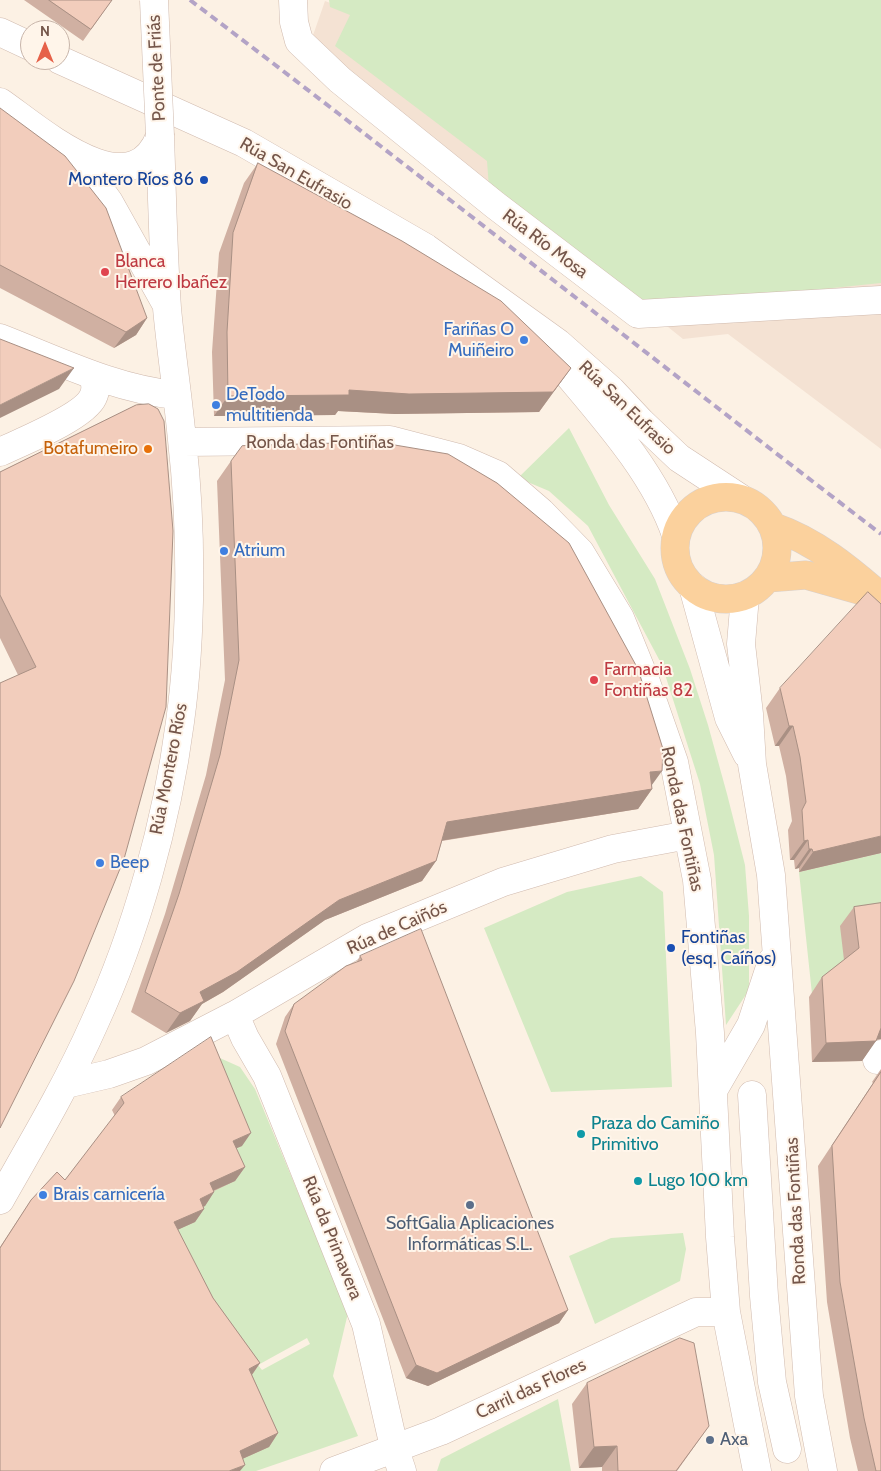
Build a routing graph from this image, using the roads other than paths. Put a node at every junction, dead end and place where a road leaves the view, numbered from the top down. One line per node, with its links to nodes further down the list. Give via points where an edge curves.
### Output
1 (154, 0): 7 (street, Ponte de Friás, bridge)
2 (293, 0): 9 (street, Rúa Río Mosa, via 299,41 340,80 495,205 638,314)
3 (0, 32): 4 (street)
4 (20, 41)
5 (70, 65): 11 (street, Rúa San Eufrasio, via 244,143 426,248)
6 (0, 102): 8 (street, Rúa Montero Ríos)
7 (160, 136): 8 (street, Rúa Montero Ríos, via 156,148 147,158 130,168 106,166); 10 (street, Rúa Montero Ríos)
8 (73, 153): 10 (street, Rúa Montero Ríos, via 109,202)
9 (881, 300)
10 (167, 306): 14 (street, Rúa Montero Ríos)
11 (517, 313): 17 (street, Rúa San Eufrasio, via 558,343 611,390 679,458); 19 (street, Rúa San Eufrasio, via 634,458 669,514)
12 (0, 338): 13 (street)
13 (93, 375): 14 (street, via 150,393); 16 (street, via 96,387 93,398 75,415)
14 (176, 395): 15 (street, Rúa Montero Ríos)
15 (183, 442): 25 (street, Ronda das Fontiñas, via 390,440 459,458 498,475 580,552 620,618 674,762); 28 (street, Rúa Montero Ríos, via 188,581 186,663 180,722 154,850 127,944 95,1024)
16 (0, 452)
17 (740, 498): 18 (main road, via 760,508); 19 (main road, via 712,498 700,503 681,523)
18 (774, 527): 20 (main road, via 778,553); 22 (main road, via 837,561)
19 (676, 535): 21 (main road, via 674,550 677,563)
20 (768, 578): 22 (main road, via 806,575); 23 (main road)
21 (693, 587): 23 (main road, via 718,598); 24 (street, Ronda das Fontiñas, via 730,718)
22 (875, 595)
23 (745, 596): 24 (street, Ronda das Fontiñas, via 741,644)
24 (752, 764): 26 (street, Ronda das Fontiñas, via 771,875)
25 (688, 834): 27 (street, Rúa de Caiñós, via 613,849 503,882 367,938); 30 (street, Ronda das Fontiñas, via 697,880)
26 (776, 950): 30 (street, Ronda das Fontiñas, via 751,1025); 31 (street, Ronda das Fontiñas)
27 (235, 1015): 28 (street, Rúa de Caiñós, via 146,1061); 35 (street, Rúa da Primavera, via 267,1076 366,1324)
28 (66, 1084): 32 (street, Rúa Montero Ríos)
29 (752, 1094): 30 (street); 31 (street, via 766,1096); 34 (street, via 772,1382)
30 (714, 1097): 33 (street, Ronda das Fontiñas)
31 (790, 1113): 38 (street, Ronda das Fontiñas, via 809,1396)
32 (0, 1200)
33 (726, 1312): 35 (street, Carril das Flores, via 696,1312 441,1431); 37 (street, Ronda das Fontiñas)
34 (787, 1449)
35 (398, 1459): 36 (street, Carril das Flores)
36 (334, 1471)
37 (757, 1471)
38 (823, 1471)

